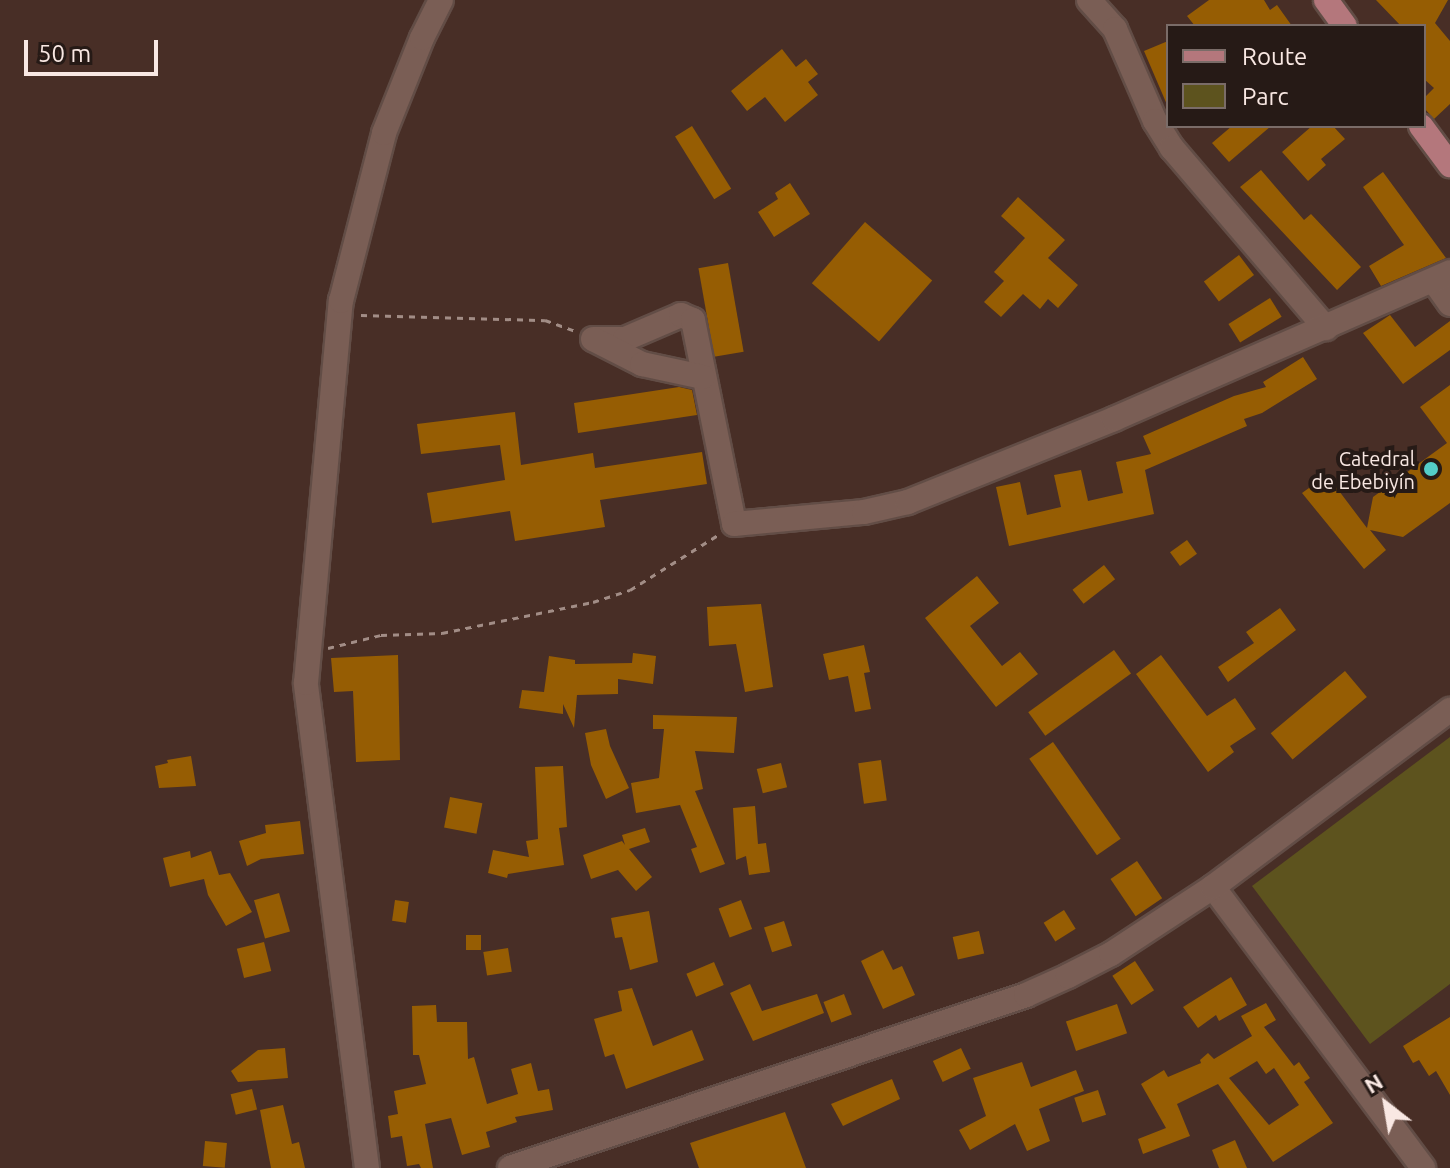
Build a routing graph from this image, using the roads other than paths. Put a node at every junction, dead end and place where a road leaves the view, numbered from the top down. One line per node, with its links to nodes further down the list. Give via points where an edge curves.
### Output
1 (441, 0): 13 (street, via 384,133 338,315 306,683)
2 (1089, 0): 9 (street, via 1115,29 1172,148)
3 (1326, 0): 4 (main road)
4 (1344, 24)
5 (1422, 128): 6 (main road)
6 (1450, 165)
7 (1442, 277): 8 (street); 9 (street)
8 (1450, 304)
9 (1326, 328): 10 (street, via 908,502 864,512 734,524)
10 (703, 377): 10 (street, via 689,316 625,339 593,339 642,364)
11 (1450, 710): 12 (street)
12 (1213, 887): 14 (street, via 1111,954 1026,995); 15 (street)
13 (367, 1168)
14 (510, 1168)
15 (1423, 1168)

